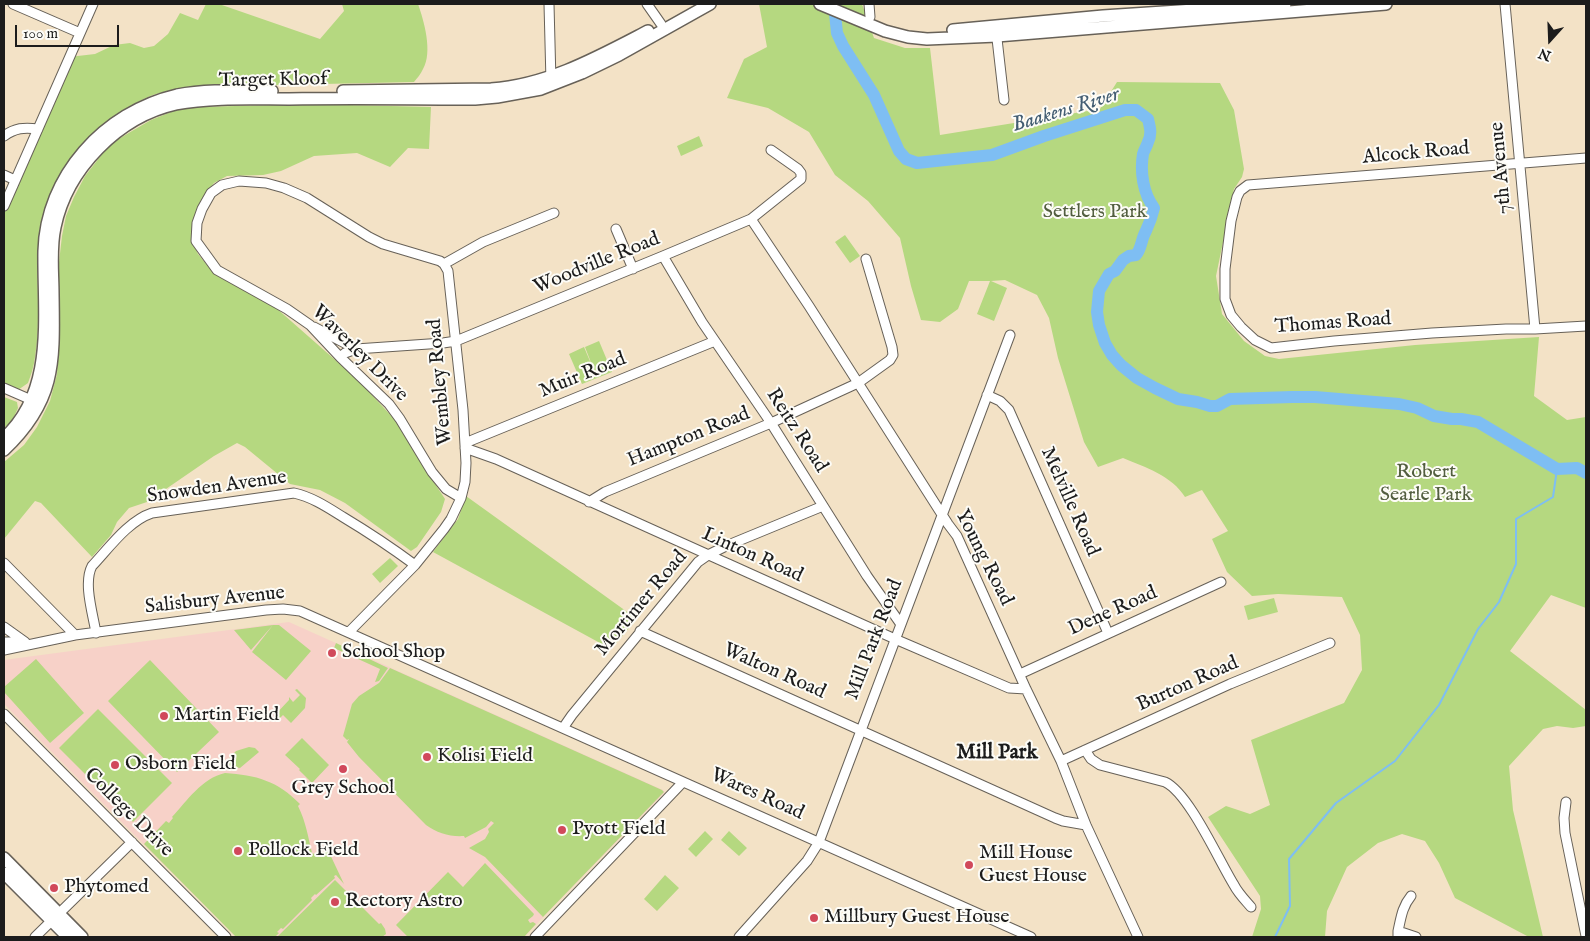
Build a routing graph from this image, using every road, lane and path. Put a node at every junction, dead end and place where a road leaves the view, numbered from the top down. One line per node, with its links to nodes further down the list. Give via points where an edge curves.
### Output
1 (13, 4): 18 (street)
2 (93, 4): 18 (street)
3 (549, 4): 19 (street)
4 (646, 4): 16 (street)
5 (694, 4): 16 (main road, Target Kloof)
6 (710, 4): 19 (main road, Target Kloof, via 619,56)
7 (820, 4): 15 (main road)
8 (839, 4): 15 (main road)
9 (869, 4): 15 (street)
10 (1285, 4): 14 (main road)
11 (1386, 4): 13 (main road)
12 (1505, 4): 25 (street, 7th Avenue)
13 (1296, 7): 14 (main road)
14 (1158, 13): 17 (main road)
15 (868, 19): 17 (main road, via 885,32 927,39)
16 (661, 24): 19 (main road, Target Kloof)
17 (997, 31): 20 (street)
18 (80, 33): 21 (street)
19 (551, 81): 48 (main road, Target Kloof, via 541,89 497,97 441,94 182,103 156,110 134,121 98,148 66,193 55,225 52,251 52,361 46,389)
20 (1004, 100)
21 (38, 129): 22 (street, via 16,129); 27 (street)
22 (4, 136)
23 (771, 150): 31 (street, Woodville Road, via 798,169 800,179)
24 (1586, 158): 25 (street, Alcock Road)
25 (1519, 163): 28 (street, Alcock Road); 39 (street, 7th Avenue)
26 (4, 175): 27 (street)
27 (15, 180): 29 (street)
28 (1248, 185): 39 (street, Thomas Road, via 1238,193 1235,202 1228,238 1224,292 1230,316 1269,348 1432,333)
29 (4, 206)
30 (554, 213): 35 (street, via 483,242)
31 (751, 219): 33 (street, Woodville Road); 45 (street, Young Road)
32 (616, 229): 36 (street)
33 (664, 256): 36 (street, Woodville Road); 42 (street, Reitz Road)
34 (866, 259): 45 (street, Hampton Road, via 893,352 890,360)
35 (444, 264): 37 (street, Waverley Drive, via 377,242 307,198 284,188 239,180 222,185 211,193 199,216 196,235 199,246 219,272 281,305); 41 (street, Wembley Road, via 450,279)
36 (633, 269): 41 (street, Woodville Road)
37 (310, 325): 43 (street); 44 (street, Waverley Drive)
38 (1586, 326): 39 (street, Thomas Road)
39 (1535, 329)
40 (1010, 335): 47 (street, Mill Park Road)
41 (456, 340): 43 (street, Woodville Road); 51 (street, Wembley Road)
42 (715, 341): 49 (street, Reitz Road); 51 (street, Muir Road)
43 (356, 348): 44 (street)
44 (340, 357): 53 (street, Waverley Drive, via 389,404 432,472 446,489)
45 (858, 383): 49 (street, Hampton Road); 56 (street, Young Road)
46 (4, 388): 48 (street)
47 (987, 394): 56 (street, Mill Park Road); 66 (street, Melville Road, via 1009,410)
48 (36, 402): 50 (main road); 52 (main road, via 28,424)
49 (772, 423): 54 (street, Hampton Road, via 605,492); 55 (street, Reitz Road)
50 (4, 438)
51 (465, 446): 53 (street, Wembley Road, via 465,482); 54 (street, Linton Road)
52 (4, 450)
53 (461, 498): 59 (street, Wembley Road, via 448,524)
54 (589, 502): 57 (street, Linton Road)
55 (823, 506): 57 (street, Mortimer Road); 61 (street, Reitz Road)
56 (941, 514): 61 (street, Mill Park Road); 74 (street, Young Road, via 957,536)
57 (708, 555): 63 (street, Mortimer Road, via 691,570); 68 (street, Linton Road)
58 (4, 563): 67 (street)
59 (415, 565): 64 (street, Snowden Avenue, via 366,530 294,493 152,513 132,523 92,566 88,584); 65 (street, Wembley Road)
60 (1221, 582): 66 (street, Dene Road)
61 (900, 624): 68 (street, Mill Park Road)
62 (4, 627): 70 (street)
63 (640, 631): 78 (street, Mortimer Road); 79 (street, Walton Road)
64 (96, 632): 65 (street, Salisbury Avenue, via 283,609 307,613); 67 (street, Salisbury Avenue)
65 (348, 632): 75 (street, Salisbury Avenue)
66 (1108, 633): 74 (street, Dene Road)
67 (75, 635): 71 (street, Salisbury Avenue)
68 (895, 639): 76 (street, Linton Road, via 1009,688); 79 (street, Mill Park Road)
69 (4, 642): 70 (street, Salisbury Avenue)
70 (25, 642): 71 (street, Salisbury Avenue)
71 (42, 643): 73 (street, Salisbury Avenue)
72 (1330, 643): 80 (street, Burton Road)
73 (4, 650)
74 (1020, 674): 76 (street, Young Road)
75 (468, 685): 78 (street, Wares Road)
76 (1026, 689): 81 (street, Young Road)
77 (4, 714): 85 (street, College Drive)
78 (563, 728): 82 (street, Wares Road)
79 (860, 730): 84 (street, Walton Road, via 1055,818); 86 (street, Mill Park Road)
80 (1085, 750): 81 (street, Burton Road); 90 (street, via 1100,765 1174,787 1200,824 1235,887)
81 (1061, 761): 84 (street, Young Road)
82 (683, 782): 86 (street, Wares Road); 98 (street)
83 (1566, 802): 93 (street, via 1564,825)
84 (1086, 825): 101 (street, Young Road)
85 (132, 842): 91 (street); 97 (street, College Drive)
86 (819, 842): 99 (street, Mill Park Road, via 807,861); 100 (street, Wares Road)
87 (4, 858): 91 (main road)
88 (4, 873): 91 (main road)
89 (1410, 896): 92 (street, via 1403,908)
90 (1251, 907)
91 (55, 917): 94 (street); 95 (main road); 96 (main road)
92 (1398, 934): 102 (street)
93 (1586, 936)
94 (36, 937)
95 (68, 937)
96 (82, 937)
97 (226, 937)
98 (535, 937)
99 (739, 937)
100 (1031, 937)
101 (1138, 937)
102 (1416, 937)

